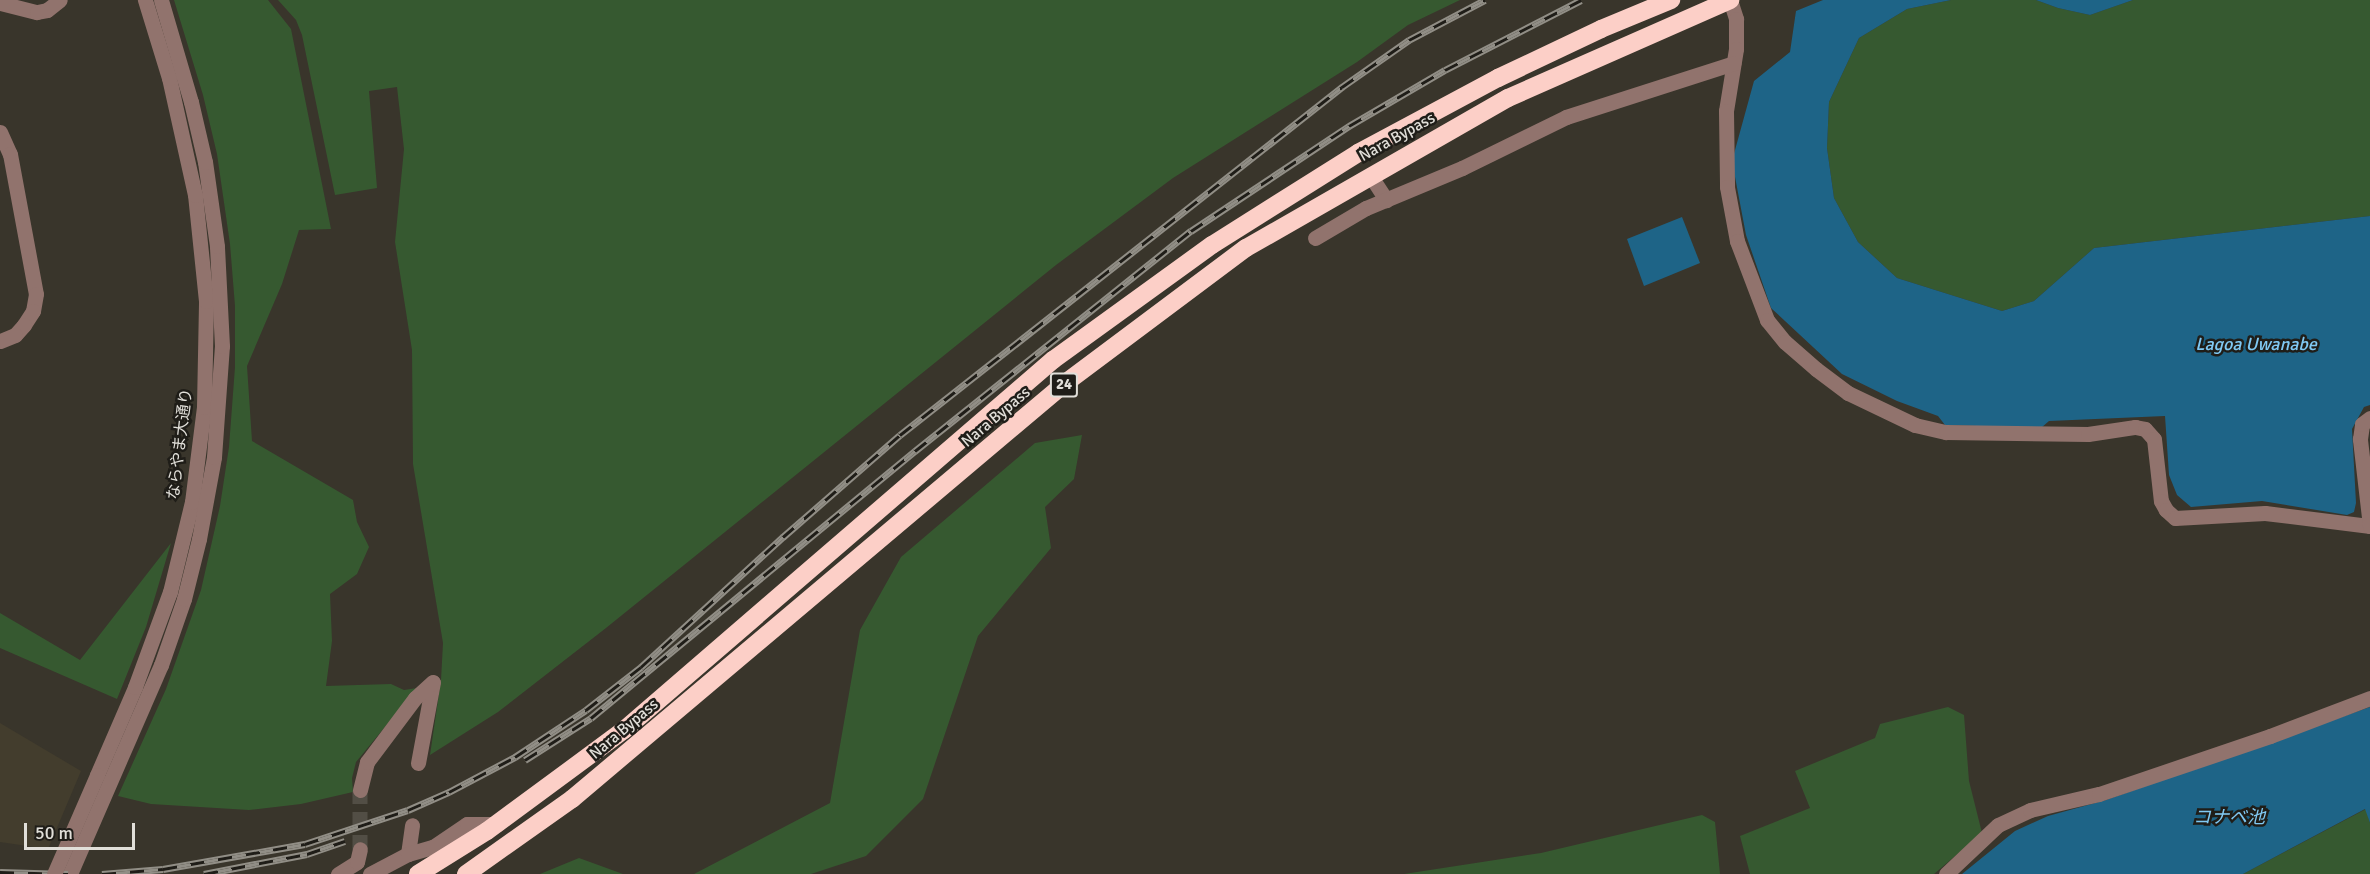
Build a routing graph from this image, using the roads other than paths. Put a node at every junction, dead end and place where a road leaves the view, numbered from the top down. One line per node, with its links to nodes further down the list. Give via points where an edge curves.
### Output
1 (60, 0): 6 (street, via 37,12)
2 (145, 0): 22 (street, ならやま大通り, bridge, via 175,99 195,195 206,301 204,407 192,502 170,592 142,668)
3 (161, 0): 23 (street, ならやま大通り, via 205,162 218,246 222,336 219,410 205,508 184,598 160,665)
4 (1671, 0): 18 (highway, Nara Bypass / 24, via 1498,78 1358,153 1212,245 1053,360 624,730)
5 (1730, 0): 7 (street, via 1736,19); 9 (highway, Nara Bypass / 24, via 1508,98)
6 (0, 3)
7 (1734, 63): 10 (street, via 1566,117); 14 (street, via 1726,111 1727,187 1737,241 1767,320 1785,342 1848,393 1915,425 1946,432 2061,435 2145,429 2154,439 2161,501 2175,518 2265,513)
8 (0, 132): 12 (street, via 10,154 36,294 33,311 24,325 15,335)
9 (1370, 175): 10 (street); 27 (highway, Nara Bypass / 24, via 1246,248 1064,384 572,799)
10 (1386, 200): 11 (street)
11 (1315, 238)
12 (0, 341)
13 (2370, 418): 14 (street, via 2362,424 2360,439)
14 (2370, 526)
15 (2370, 698): 28 (street, via 2099,794 2030,810 1998,825)
16 (418, 763): 17 (street, via 433,682 415,698 366,762)
17 (360, 790)
18 (498, 824): 21 (street, via 467,824 433,847); 26 (highway, Nara Bypass / 24)
19 (412, 825): 21 (street)
20 (360, 849): 24 (street, via 357,862)
21 (408, 854): 25 (street)
22 (54, 874)
23 (70, 874)
24 (338, 874)
25 (370, 874)
26 (418, 874)
27 (466, 874)
28 (1946, 874)

